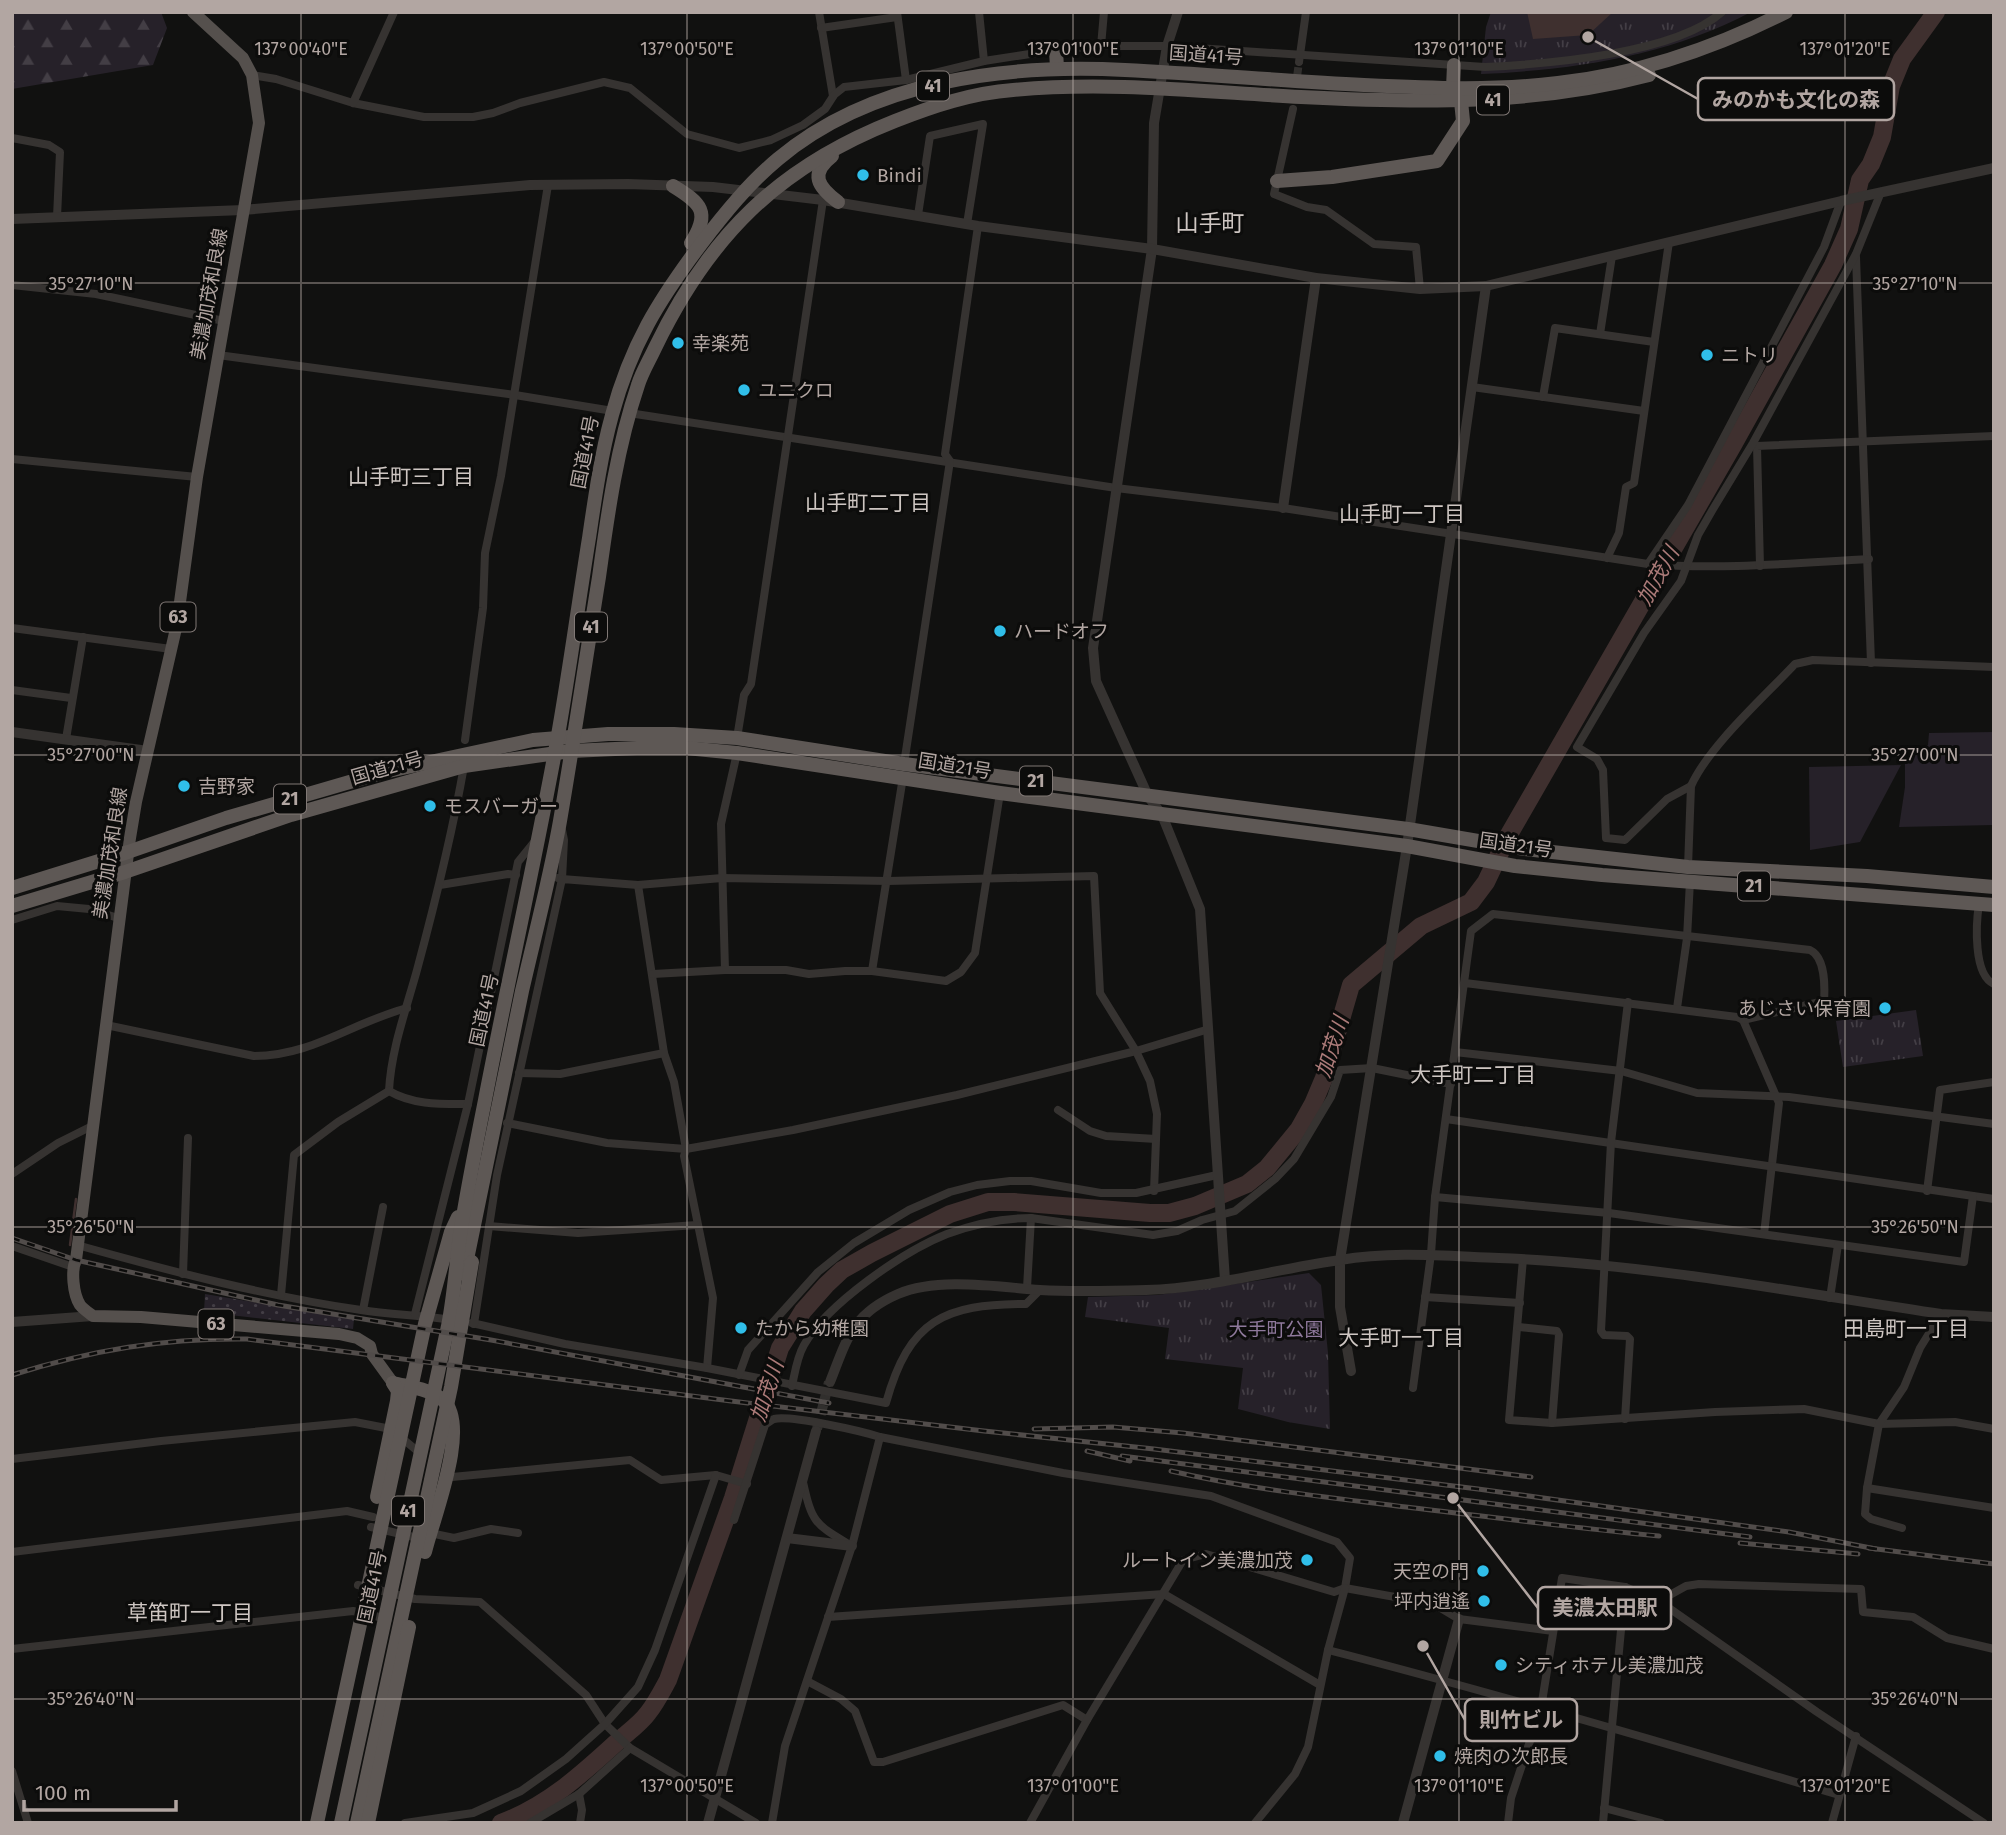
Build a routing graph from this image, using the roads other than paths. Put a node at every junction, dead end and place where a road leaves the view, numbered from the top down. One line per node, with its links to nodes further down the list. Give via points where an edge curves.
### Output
1 (193, 12): 20 (main road, 美濃加茂和良線 / 63, via 243,58)
2 (394, 12): 25 (street)
3 (819, 12): 12 (street)
4 (979, 12): 17 (street)
5 (1104, 12): 13 (street)
6 (1178, 12): 14 (street)
7 (1306, 12): 16 (street)
8 (1723, 12): 18 (street, via 1677,37 1627,50 1534,65)
9 (1786, 12): 22 (highway, 国道41号 / 41, via 1710,48 1612,75 1505,88)
10 (1801, 12): 24 (highway, 国道41号 / 41, via 1727,49 1616,84 1549,95)
11 (897, 15): 12 (street); 21 (street)
12 (821, 28): 23 (street)
13 (1101, 46): 14 (street); 15 (street)
14 (1167, 46): 16 (street); 44 (street, via 1154,123)
15 (1056, 50): 17 (street); 19 (highway)
16 (1300, 58): 18 (street)
17 (984, 61): 21 (street)
18 (1454, 65): 22 (highway)
19 (1057, 68): 22 (highway, 国道41号 / 41); 33 (highway, 国道41号 / 41, via 948,82 866,107 804,140)
20 (252, 75): 25 (street); 38 (main road, 美濃加茂和良線 / 63, via 259,123)
21 (906, 80): 23 (street, via 844,87)
22 (1453, 88)
23 (833, 96): 25 (street, via 825,109 803,124 771,140 738,148 687,134 630,88 604,82 472,117 424,117)
24 (1461, 101): 27 (highway, 国道41号 / 41, via 1081,85 960,98); 30 (highway, via 1464,121 1437,161)
25 (353, 103)
26 (1293, 109): 30 (street)
27 (871, 130): 35 (highway, 国道41号 / 41, via 829,150); 36 (highway, via 821,165 820,184)
28 (12, 138): 40 (street, via 49,145 60,152)
29 (1994, 168): 34 (street)
30 (1277, 181): 51 (street, via 1274,194 1326,210 1374,244 1416,247)
31 (548, 185): 32 (street); 38 (street); 57 (street)
32 (673, 186): 33 (street); 48 (highway, via 694,199 702,212 700,229 680,260)
33 (746, 191): 35 (street); 48 (highway, 国道41号 / 41)
34 (1881, 192): 37 (street); 45 (street)
35 (771, 193): 36 (street); 61 (highway, 国道41号 / 41, via 713,250 691,281 640,379)
36 (830, 201): 39 (street); 62 (street)
37 (1841, 201): 43 (street); 74 (street, via 1824,247 1688,505)
38 (243, 210): 40 (street); 52 (main road, 美濃加茂和良線 / 63)
39 (918, 215): 42 (street); 42 (street, via 930,136 983,124)
40 (57, 217): 41 (street)
41 (12, 219)
42 (972, 225): 44 (street); 67 (street, via 945,454)
43 (1669, 242): 46 (street); 54 (street)
44 (1152, 250): 47 (street); 69 (street)
45 (1856, 254): 64 (street); 65 (street)
46 (1612, 256): 50 (street); 53 (street)
47 (1316, 278): 51 (street); 70 (street)
48 (675, 279): 59 (highway, 国道41号 / 41, via 646,324)
49 (12, 285): 52 (street, via 96,295)
50 (1486, 286): 51 (street); 56 (street)
51 (1420, 289)
52 (224, 321): 55 (main road, 美濃加茂和良線 / 63)
53 (1600, 334): 54 (street); 58 (street, via 1555,328)
54 (1654, 342): 60 (street)
55 (218, 355): 57 (street); 68 (main road, 美濃加茂和良線 / 63)
56 (1472, 387): 58 (street); 71 (street)
57 (514, 395): 59 (street); 89 (street, via 485,554)
58 (1543, 397): 60 (street)
59 (613, 411): 86 (highway, 国道41号 / 41)
60 (1644, 411): 72 (street, via 1634,483 1626,487 1619,533)
61 (629, 413): 62 (street); 85 (highway, 国道41号 / 41)
62 (788, 435): 67 (street); 87 (street, via 751,684 744,695)
63 (1994, 436): 64 (street)
64 (1863, 440): 65 (street); 73 (street)
65 (1755, 445): 75 (street); 76 (street, via 1713,509)
66 (12, 459): 68 (street)
67 (950, 461): 69 (street); 95 (street)
68 (197, 477): 79 (main road, 美濃加茂和良線 / 63)
69 (1116, 488): 70 (street); 98 (street, via 1093,663)
70 (1283, 508): 71 (street)
71 (1452, 534): 72 (street); 100 (street)
72 (1606, 558): 74 (street)
73 (1869, 559): 75 (street); 80 (street)
74 (1648, 564): 76 (street)
75 (1760, 565): 76 (street)
76 (1685, 567): 96 (street, via 1681,581 1644,633 1577,747 1597,759 1603,770 1606,838 1625,841 1667,799)
77 (12, 628): 78 (street)
78 (83, 637): 79 (street); 83 (street)
79 (171, 649): 90 (main road, 美濃加茂和良線 / 63)
80 (1871, 663): 81 (street); 96 (street, via 1813,660 1795,664 1708,757)
81 (1994, 667)
82 (12, 690): 83 (street)
83 (71, 698): 88 (street)
84 (12, 732): 88 (street)
85 (574, 736): 86 (highway, 国道21号 / 21); 87 (highway, 国道21号 / 21); 91 (highway, 国道41号 / 41)
86 (557, 737): 92 (highway, 国道41号 / 41); 103 (highway, 国道21号 / 21, via 384,772)
87 (737, 738): 95 (highway, 国道21号 / 21)
88 (66, 739): 90 (street)
89 (466, 740)
90 (148, 751): 103 (main road, 美濃加茂和良線 / 63)
91 (571, 751): 92 (highway, 国道21号 / 21); 93 (highway, 国道21号 / 21, via 686,748); 108 (highway, 国道41号 / 41)
92 (554, 753): 94 (highway, 国道21号 / 21); 101 (highway, 国道41号 / 41)
93 (737, 754): 95 (highway, 国道21号 / 21); 107 (street, via 721,824)
94 (464, 766): 104 (highway, 国道21号 / 21, via 291,815); 111 (street)
95 (904, 770): 97 (highway, 国道21号 / 21); 98 (highway, 国道21号 / 21); 110 (street)
96 (1691, 786): 105 (street)
97 (1000, 793): 99 (highway, 国道21号 / 21); 109 (street)
98 (1148, 796): 99 (street); 100 (highway, 国道21号 / 21)
99 (1162, 815): 102 (highway, 国道21号 / 21); 131 (street, via 1200,909)
100 (1408, 829): 102 (street); 105 (highway, 国道21号 / 21)
101 (538, 838): 106 (street, via 522,856); 142 (highway, 国道41号 / 41)
102 (1407, 846): 105 (highway, 国道21号 / 21, via 1486,862 1602,875); 135 (street)
103 (128, 852): 104 (main road, 美濃加茂和良線 / 63); 114 (highway, 国道21号 / 21)
104 (125, 872): 117 (highway, 国道21号 / 21); 118 (main road, 美濃加茂和良線 / 63)
105 (1689, 874): 113 (highway, 国道21号 / 21, via 1867,876); 115 (highway, 国道21号 / 21); 120 (street)
106 (516, 875): 111 (street); 143 (street)
107 (722, 878): 110 (street); 112 (street); 121 (street)
108 (555, 880): 112 (street); 137 (street); 142 (highway, 国道41号 / 41)
109 (985, 880): 110 (street); 122 (street, via 975,953 961,972 946,981); 132 (street, via 1094,876 1100,993)
110 (888, 881): 122 (street)
111 (440, 885): 127 (street)
112 (638, 885): 123 (street)
113 (1994, 887)
114 (12, 888)
115 (1979, 904): 116 (highway, 国道21号 / 21); 125 (street, via 1976,925 1981,965 1983,975)
116 (1994, 905)
117 (12, 906)
118 (118, 918): 119 (street, via 57,906); 130 (main road, 美濃加茂和良線 / 63)
119 (12, 920)
120 (1687, 938): 124 (street, via 1493,915 1471,932); 128 (street); 129 (street, via 1816,953 1825,1001)
121 (724, 970): 122 (street); 123 (street)
122 (872, 971)
123 (653, 974): 134 (street)
124 (1465, 983): 126 (street); 133 (street)
125 (1994, 984)
126 (1628, 1002): 128 (street); 136 (street)
127 (407, 1008): 130 (street, via 328,1041 276,1056 254,1056); 140 (street)
128 (1677, 1008): 129 (street)
129 (1743, 1020): 141 (street)
130 (106, 1025): 149 (main road, 美濃加茂和良線 / 63)
131 (1209, 1030): 132 (street); 156 (street)
132 (1136, 1051): 151 (street, via 1155,1103); 153 (street, via 957,1095)
133 (1455, 1052): 136 (street); 139 (street)
134 (664, 1053): 137 (street, via 560,1074); 153 (street)
135 (1372, 1068): 139 (street); 164 (street, via 1339,1070 1331,1097 1294,1159 1250,1201 1235,1211); 175 (street)
136 (1621, 1071): 141 (street, via 1697,1093); 152 (street)
137 (519, 1073): 147 (street)
138 (1994, 1082): 145 (street, via 1940,1090)
139 (1451, 1084): 146 (street)
140 (389, 1091): 143 (street, via 431,1104); 182 (street, via 294,1155)
141 (1777, 1098): 145 (street); 154 (street)
142 (492, 1099): 160 (highway, 国道41号 / 41); 168 (highway, 国道41号 / 41)
143 (468, 1104): 187 (street)
144 (1058, 1110): 151 (street, via 1106,1136)
145 (1937, 1116): 148 (street); 158 (street)
146 (1446, 1119): 152 (street); 161 (street)
147 (508, 1123): 153 (street, via 607,1143); 168 (street)
148 (1994, 1124)
149 (92, 1126): 155 (street); 170 (main road, 美濃加茂和良線 / 63)
150 (188, 1138): 178 (street)
151 (1156, 1139): 157 (street)
152 (1611, 1142): 154 (street); 165 (street)
153 (686, 1149): 167 (street)
154 (1771, 1168): 158 (street); 169 (street)
155 (12, 1174)
156 (1218, 1177): 157 (street); 164 (street)
157 (1154, 1191): 196 (street, via 1101,1193 1010,1181 950,1192 909,1210 854,1242 818,1272 748,1350)
158 (1927, 1191): 159 (street)
159 (1973, 1196): 162 (street); 171 (street, via 1964,1262)
160 (467, 1197): 251 (highway, via 451,1232 425,1324); 253 (highway, 国道41号 / 41, via 448,1326)
161 (1435, 1197): 165 (street); 173 (street)
162 (1994, 1199)
163 (383, 1207): 186 (street)
164 (1221, 1212): 166 (street, via 1177,1231 1153,1235); 179 (street)
165 (1609, 1213): 169 (street); 177 (street)
166 (1031, 1219): 180 (street); 199 (street, via 987,1223 947,1234 888,1267 815,1327 802,1347)
167 (697, 1225): 168 (street, via 578,1233); 194 (street, via 713,1298)
168 (482, 1226): 192 (street); 254 (highway, 国道41号 / 41); 255 (highway)
169 (1764, 1234): 171 (street)
170 (77, 1245): 176 (main road, 美濃加茂和良線 / 63); 178 (street)
171 (1838, 1245): 184 (street)
172 (12, 1246): 176 (street)
173 (1431, 1254): 174 (street); 175 (street, via 1373,1254); 183 (street)
174 (1524, 1259): 177 (street); 185 (street)
175 (1340, 1260): 179 (street); 195 (street, via 1340,1307)
176 (73, 1266): 189 (main road, 美濃加茂和良線 / 63, via 80,1305)
177 (1606, 1266): 184 (street); 201 (street, via 1601,1331 1630,1339)
178 (183, 1275): 182 (street)
179 (1225, 1280): 181 (street, via 1149,1290)
180 (1027, 1288): 181 (street); 197 (street, via 936,1286 898,1294 870,1308 851,1330)
181 (1040, 1290): 199 (street, via 1026,1304 973,1306 931,1325 906,1351 886,1403)
182 (281, 1295): 186 (street)
183 (1425, 1297): 185 (street); 200 (street)
184 (1830, 1298): 188 (street)
185 (1520, 1303): 193 (street)
186 (363, 1311): 187 (street)
187 (415, 1314): 192 (street)
188 (1941, 1314): 190 (street); 203 (street)
189 (93, 1316): 191 (street); 198 (main road, 63, via 357,1338 370,1346)
190 (1994, 1317)
191 (12, 1322)
192 (474, 1324): 194 (street)
193 (1519, 1327): 202 (street, via 1557,1331 1559,1335); 202 (street, via 1509,1420)
194 (707, 1368): 196 (street)
195 (1351, 1371)
196 (743, 1375): 199 (street)
197 (830, 1382)
198 (393, 1383): 204 (highway, via 398,1391); 209 (highway, via 443,1400 453,1415 454,1441)
199 (792, 1386)
200 (1413, 1388)
201 (1625, 1419): 202 (street); 203 (street, via 1804,1409)
202 (1552, 1423)
203 (1879, 1424): 205 (street, via 1955,1422); 213 (street)
204 (391, 1429): 208 (street, via 355,1422); 209 (street); 216 (highway)
205 (1994, 1429)
206 (816, 1431): 211 (street)
207 (880, 1437): 212 (street, via 774,1419 765,1425); 221 (street); 225 (street, via 1211,1496 1337,1542 1350,1558)
208 (12, 1459)
209 (446, 1475): 210 (street, via 630,1460 661,1480); 219 (highway)
210 (720, 1475): 212 (street); 242 (street, via 655,1650 638,1687)
211 (803, 1482): 220 (street); 221 (street, via 808,1507 819,1527)
212 (745, 1483): 215 (street)
213 (1867, 1488): 214 (street); 217 (street, via 1865,1514)
214 (1994, 1508)
215 (734, 1520)
216 (372, 1522): 219 (street); 222 (street, via 347,1511); 223 (highway)
217 (1902, 1528)
218 (518, 1533): 219 (street, via 491,1529 454,1538)
219 (429, 1536): 227 (highway)
220 (787, 1538): 221 (street); 249 (street)
221 (852, 1546): 230 (street)
222 (12, 1552)
223 (359, 1586): 227 (street); 229 (highway)
224 (1625, 1587): 228 (street); 233 (street, via 1562,1578); 243 (street)
225 (1345, 1588): 226 (street, via 1334,1592 1206,1554 1183,1560); 231 (street, via 1434,1604); 236 (street)
226 (1164, 1594): 230 (street); 239 (street); 241 (street)
227 (415, 1599): 232 (highway); 242 (street, via 480,1602 586,1695)
228 (1659, 1601): 235 (street, via 1699,1584 1861,1589 1863,1612 1913,1617 1947,1637); 244 (street)
229 (353, 1611): 232 (street); 234 (street); 251 (highway)
230 (828, 1617): 238 (street)
231 (1459, 1619): 233 (street); 237 (street)
232 (409, 1624): 256 (highway)
233 (1553, 1631): 240 (street)
234 (12, 1649)
235 (1994, 1649)
236 (1328, 1650): 237 (street); 239 (street)
237 (1442, 1680): 240 (street); 265 (street)
238 (807, 1681): 241 (street, via 855,1711 874,1762 1063,1705); 262 (street, via 785,1746)
239 (1320, 1685): 264 (street, via 1308,1747 1295,1774)
240 (1541, 1707): 243 (street); 266 (street, via 1511,1798)
241 (1087, 1720): 263 (street)
242 (606, 1724): 245 (street); 257 (street, via 520,1791 472,1813)
243 (1612, 1727): 248 (street); 250 (street)
244 (1856, 1736): 248 (street); 270 (street)
245 (630, 1748): 247 (street); 249 (street)
246 (12, 1771): 252 (street)
247 (579, 1794): 258 (street); 259 (street)
248 (1839, 1795): 269 (street)
249 (714, 1797): 260 (street); 261 (street)
250 (1604, 1808): 267 (street); 268 (street)
251 (314, 1820)
252 (27, 1823)
253 (341, 1823)
254 (347, 1823)
255 (357, 1823)
256 (368, 1823)
257 (405, 1823)
258 (530, 1823)
259 (580, 1823)
260 (708, 1823)
261 (756, 1823)
262 (772, 1823)
263 (1030, 1823)
264 (1255, 1823)
265 (1403, 1823)
266 (1508, 1823)
267 (1603, 1823)
268 (1661, 1823)
269 (1832, 1823)
270 (1984, 1823)

